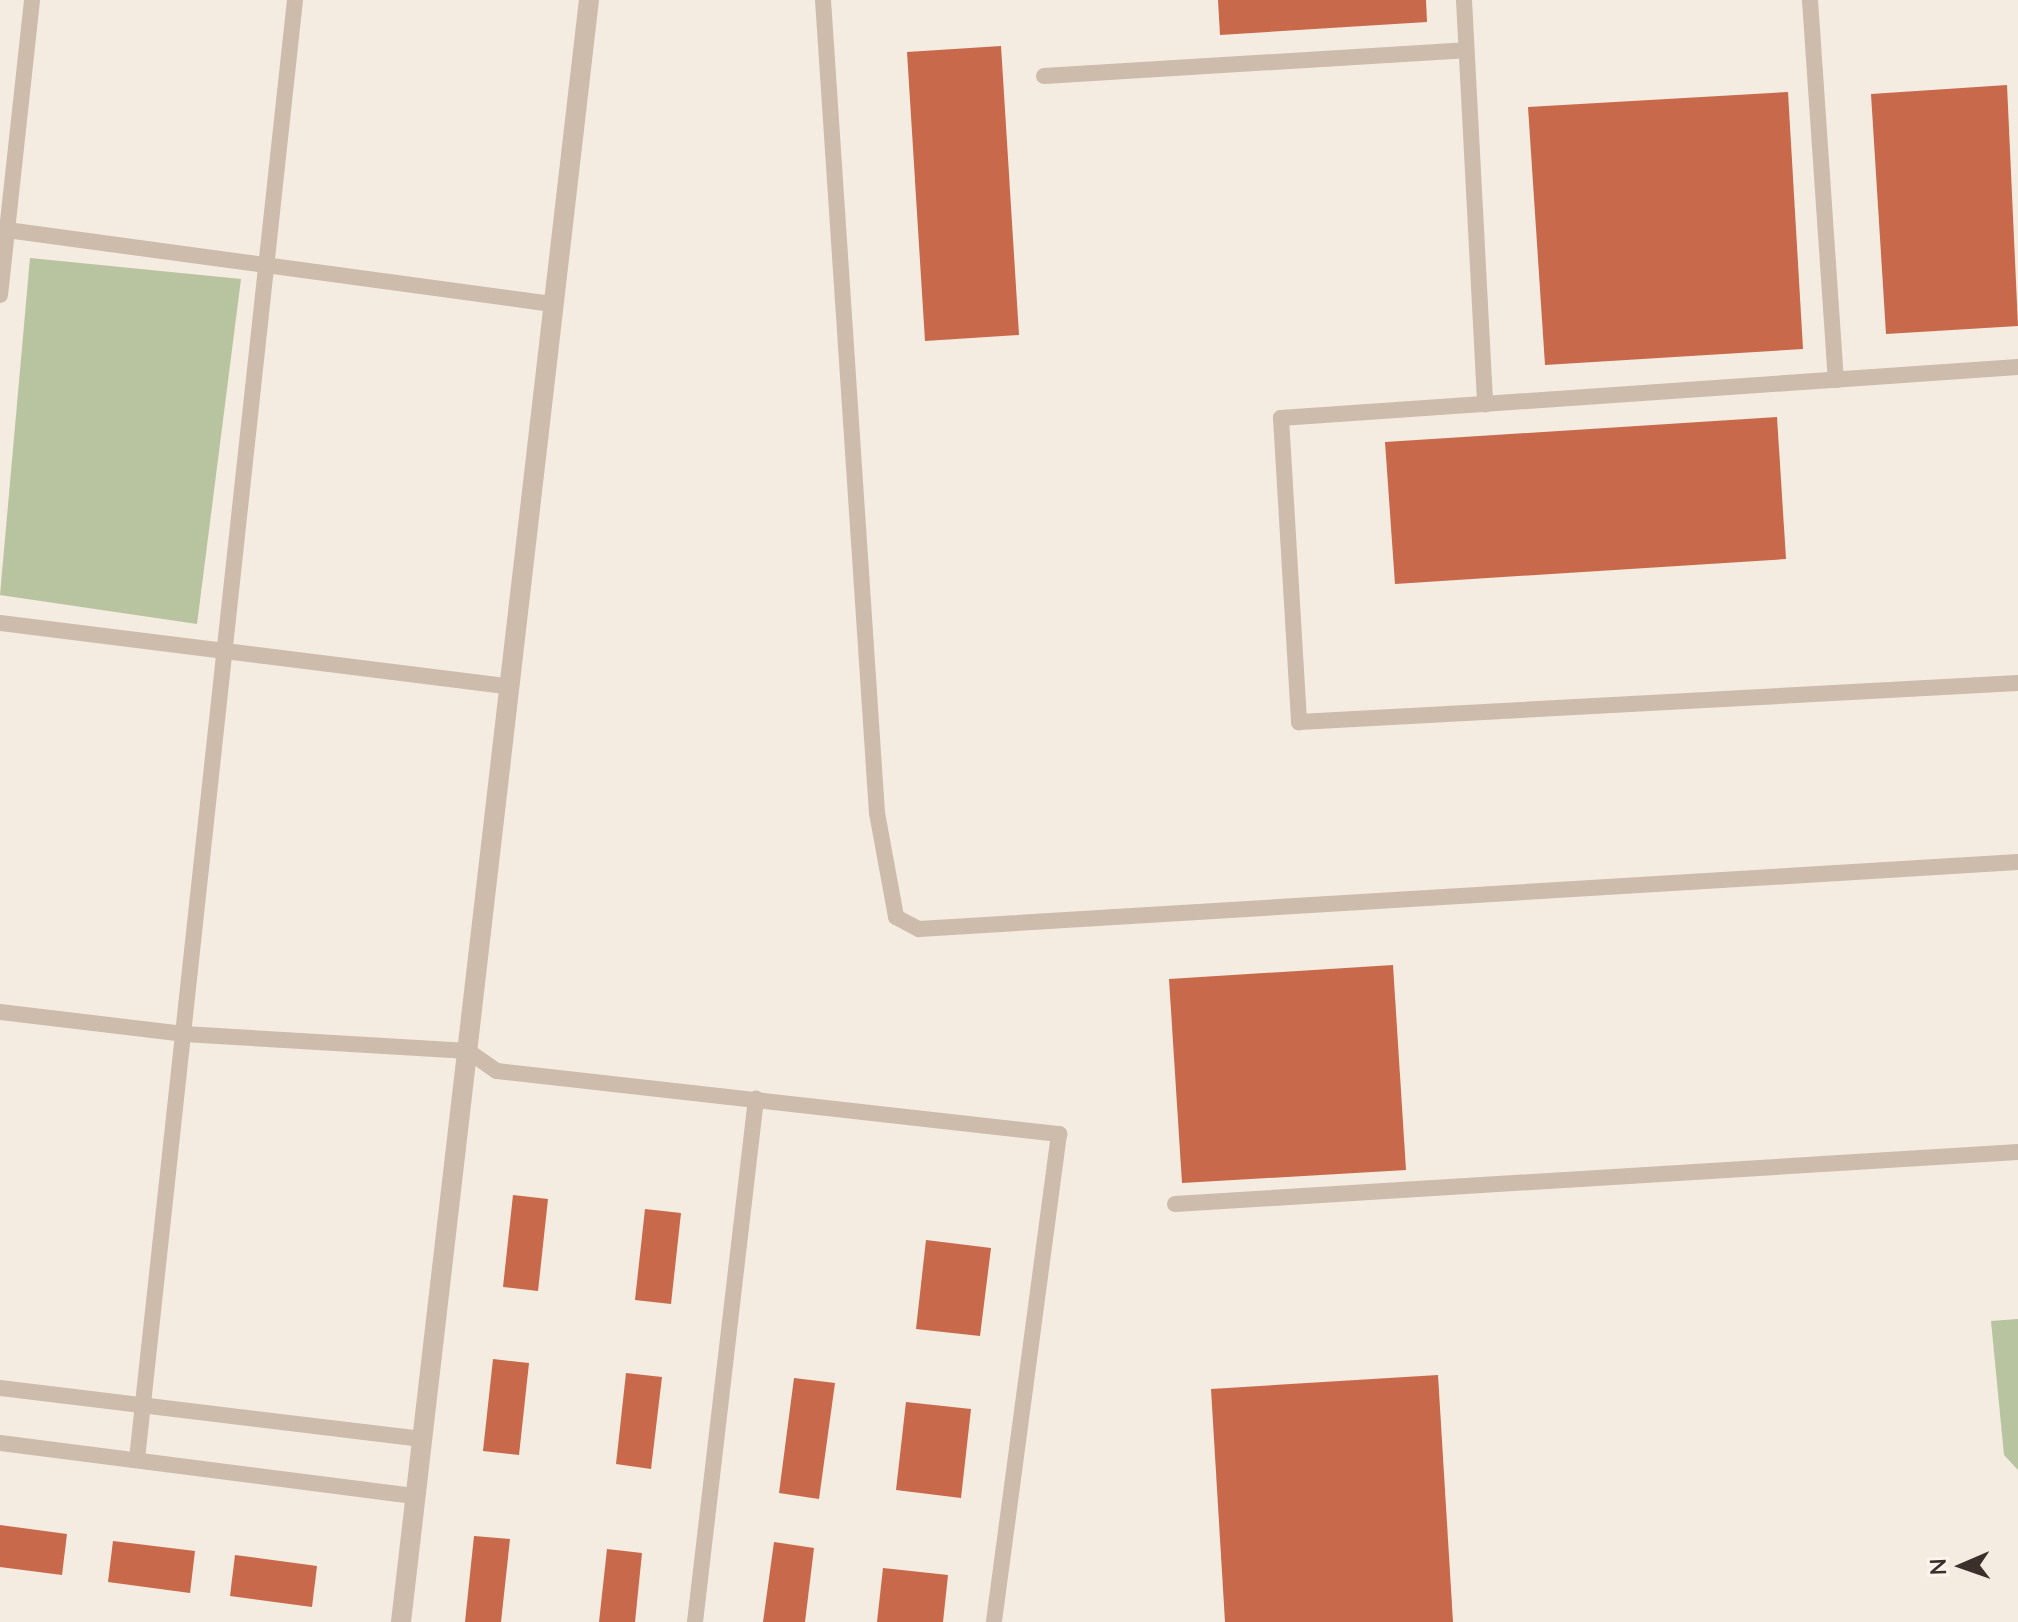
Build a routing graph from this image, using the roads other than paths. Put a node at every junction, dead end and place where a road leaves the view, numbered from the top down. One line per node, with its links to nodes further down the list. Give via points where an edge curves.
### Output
1 (32, 0): 9 (lane)
2 (295, 0): 11 (lane)
3 (589, 0): 13 (street)
4 (823, 0): 21 (lane, via 877,813 896,917 919,929)
5 (1464, 0): 7 (lane)
6 (1810, 0): 15 (lane)
7 (1465, 50): 8 (lane); 16 (lane)
8 (1044, 76)
9 (8, 147): 10 (lane)
10 (7, 230): 11 (lane); 12 (lane)
11 (267, 261): 13 (lane); 18 (lane)
12 (0, 295)
13 (552, 304): 20 (street)
14 (2018, 367): 15 (lane)
15 (1836, 380): 16 (lane)
16 (1485, 404): 19 (lane, via 1281,418 1299,722)
17 (0, 623): 18 (lane)
18 (225, 651): 20 (lane); 23 (lane)
19 (2018, 683)
20 (505, 686): 24 (street)
21 (2018, 862)
22 (0, 1012): 23 (lane)
23 (184, 1034): 24 (lane); 29 (lane)
24 (468, 1051): 25 (lane, via 497,1071); 30 (street)
25 (756, 1099): 35 (lane); 36 (lane, via 1059,1134)
26 (2018, 1152): 27 (lane)
27 (1175, 1204)
28 (0, 1388): 29 (lane)
29 (143, 1405): 30 (lane); 32 (lane)
30 (422, 1439): 33 (street)
31 (0, 1443): 32 (lane)
32 (137, 1459): 33 (lane)
33 (416, 1496): 34 (street)
34 (401, 1622)
35 (695, 1622)
36 (994, 1622)

